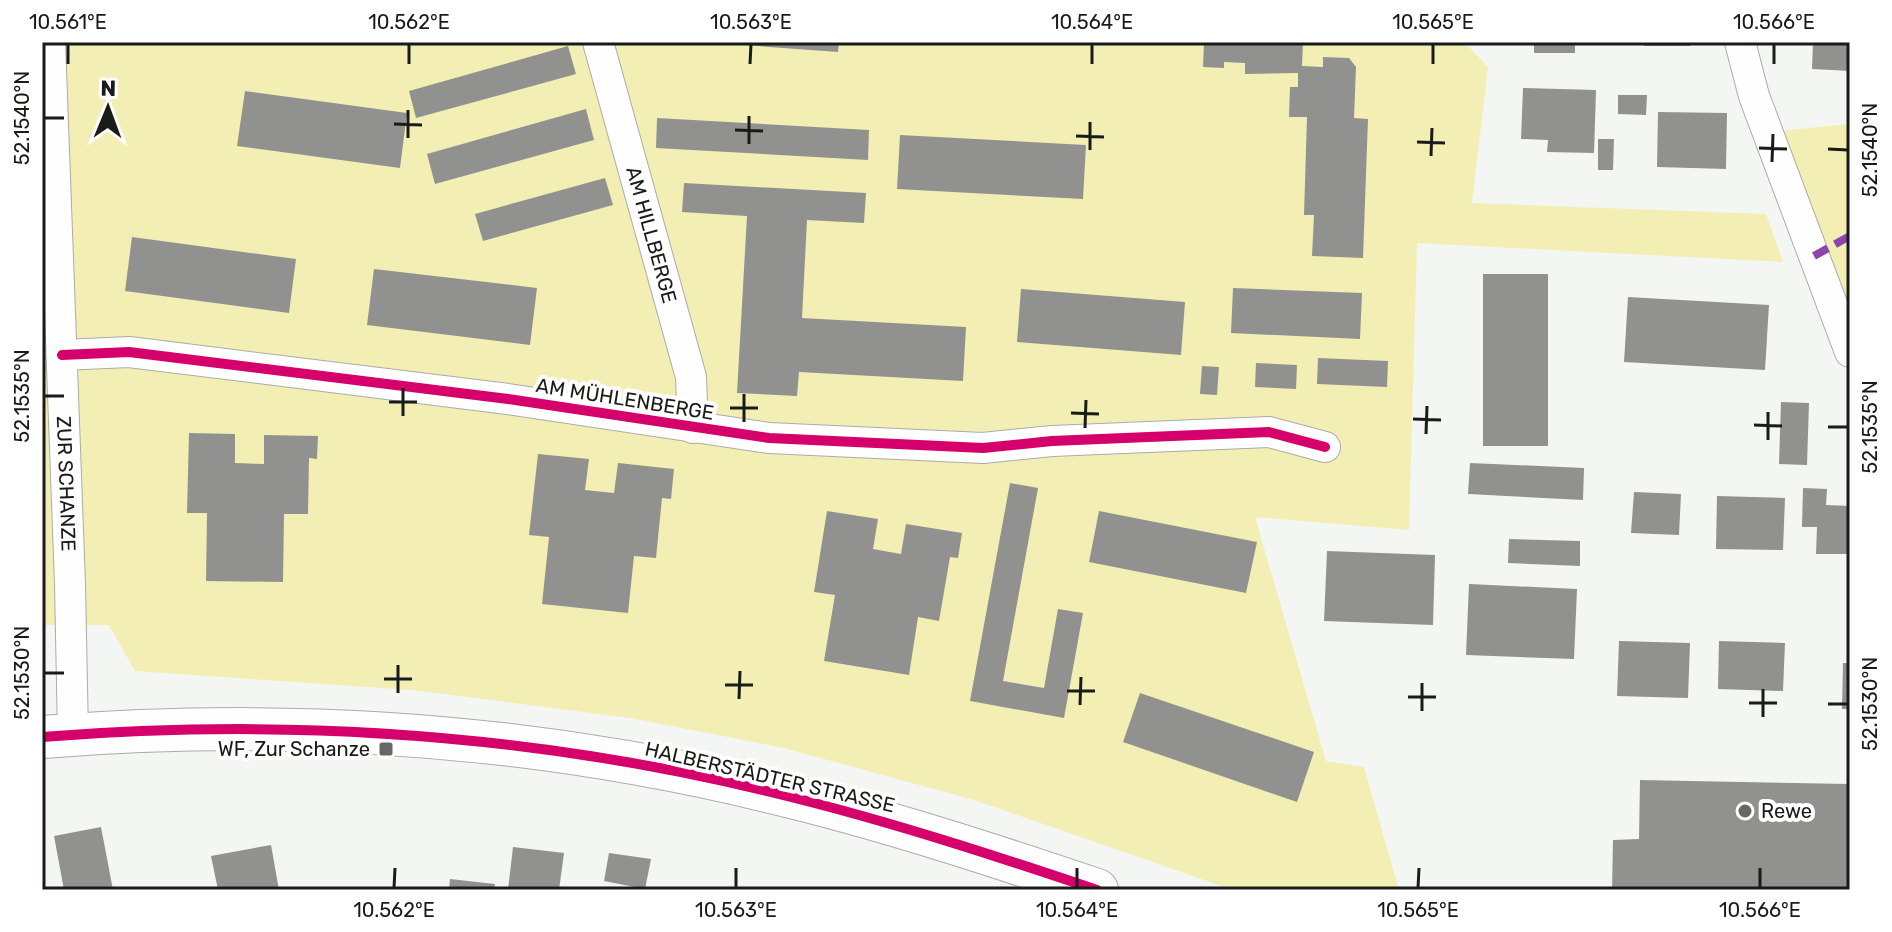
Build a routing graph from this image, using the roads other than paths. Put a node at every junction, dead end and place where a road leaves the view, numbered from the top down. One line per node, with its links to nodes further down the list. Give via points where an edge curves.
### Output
1 (50, 42): 6 (street, ZUR SCHANZE)
2 (598, 42): 7 (street, AM HILLBERGE, via 691,377)
3 (1740, 42): 4 (street, via 1754,96)
4 (1843, 309): 5 (street)
5 (1850, 352)
6 (62, 355): 7 (street, AM MÜHLENBERGE, via 129,352 508,399); 9 (street, ZUR SCHANZE)
7 (693, 428): 8 (street, AM MÜHLENBERGE, via 769,438 983,448 1269,432)
8 (1325, 447)
9 (58, 736): 10 (main road, HALBERSTÄDTER STRASSE, via 241,728 337,730 515,746 638,764 924,832)
10 (1097, 890)

